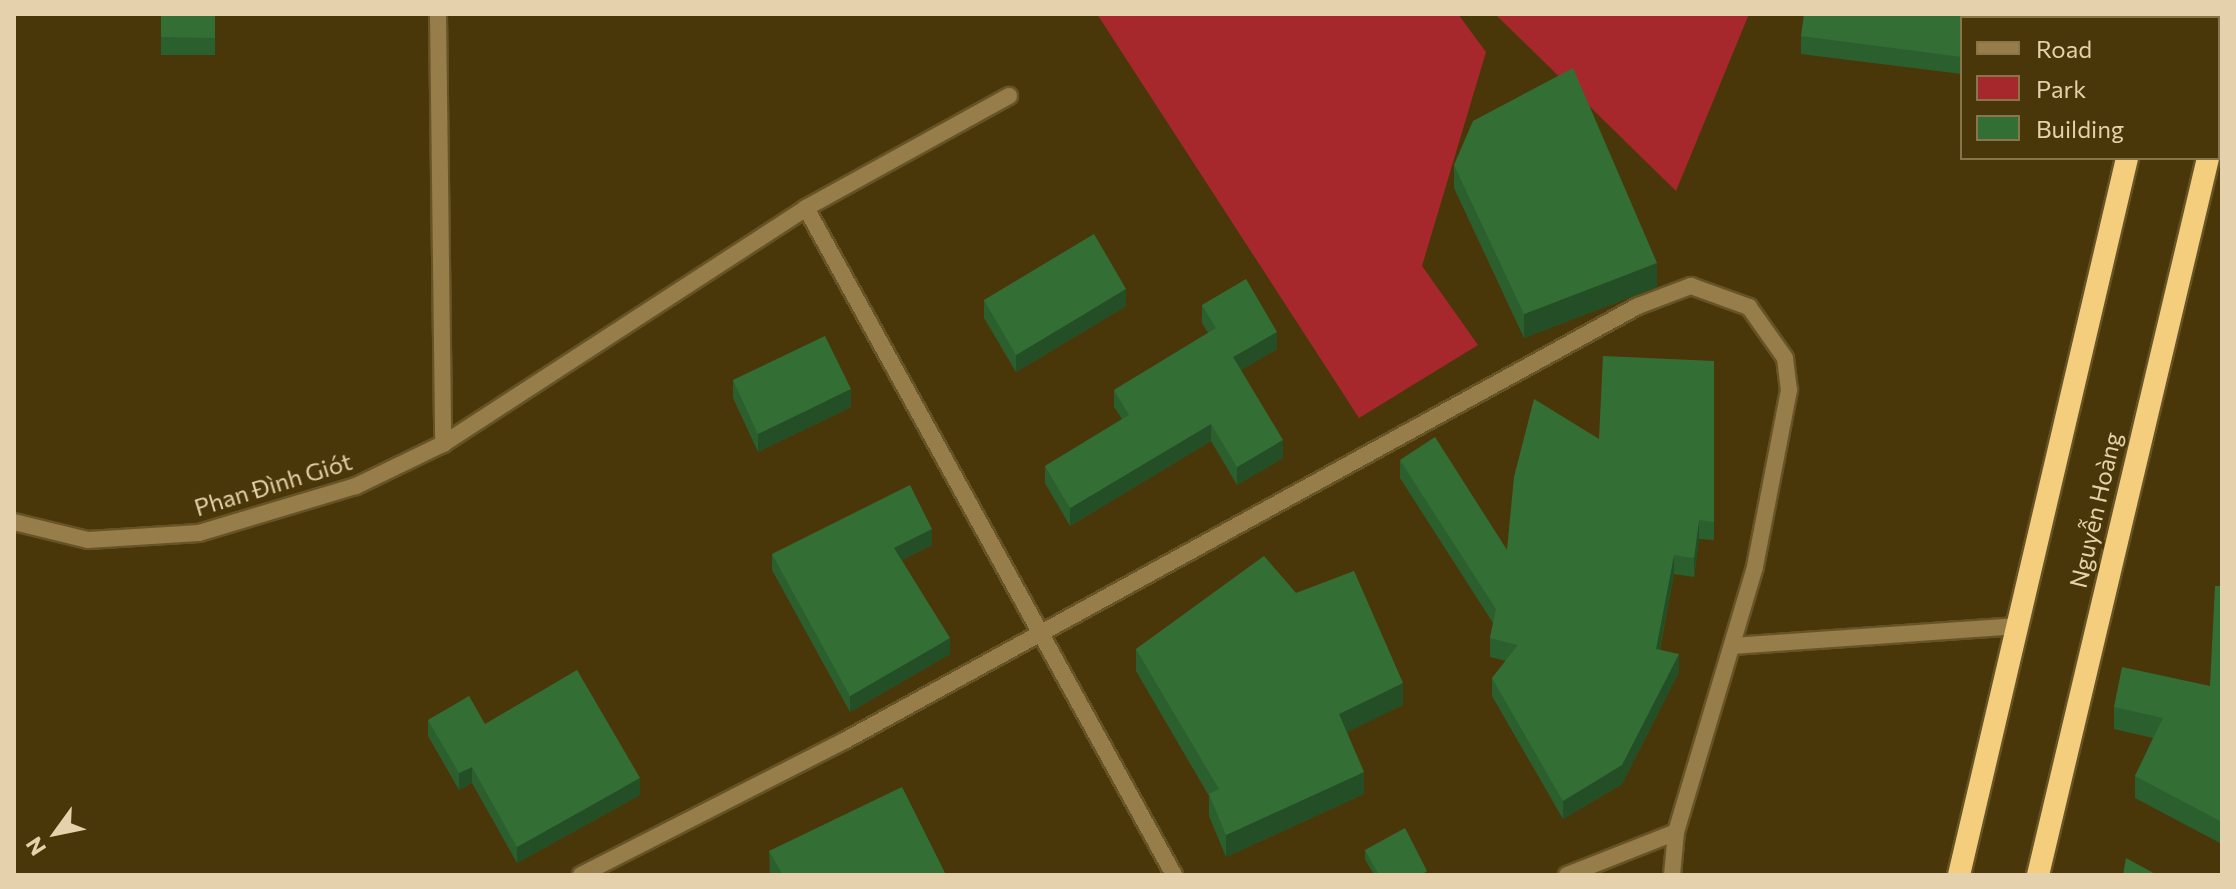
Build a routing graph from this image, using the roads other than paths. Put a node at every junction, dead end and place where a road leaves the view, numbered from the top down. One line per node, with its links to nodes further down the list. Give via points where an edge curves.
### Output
1 (438, 14): 6 (street)
2 (1009, 96): 5 (street, Phan Đình Giót)
3 (2127, 160): 8 (highway, Nguyễn Hoàng)
4 (2208, 160): 17 (highway, Nguyễn Hoàng)
5 (806, 208): 6 (street, Phan Đình Giót); 9 (street)
6 (443, 444): 7 (street, Phan Đình Giót, via 356,486 199,533 88,540)
7 (14, 522)
8 (2017, 626): 10 (street); 16 (highway, Nguyễn Hoàng)
9 (1037, 633): 10 (street, via 1638,306 1691,286 1749,307 1785,358 1780,438); 12 (street); 13 (street)
10 (1733, 646): 11 (street)
11 (1676, 832): 14 (street); 15 (street)
12 (581, 875)
13 (1174, 875)
14 (1567, 875)
15 (1672, 875)
16 (1959, 875)
17 (2038, 875)

